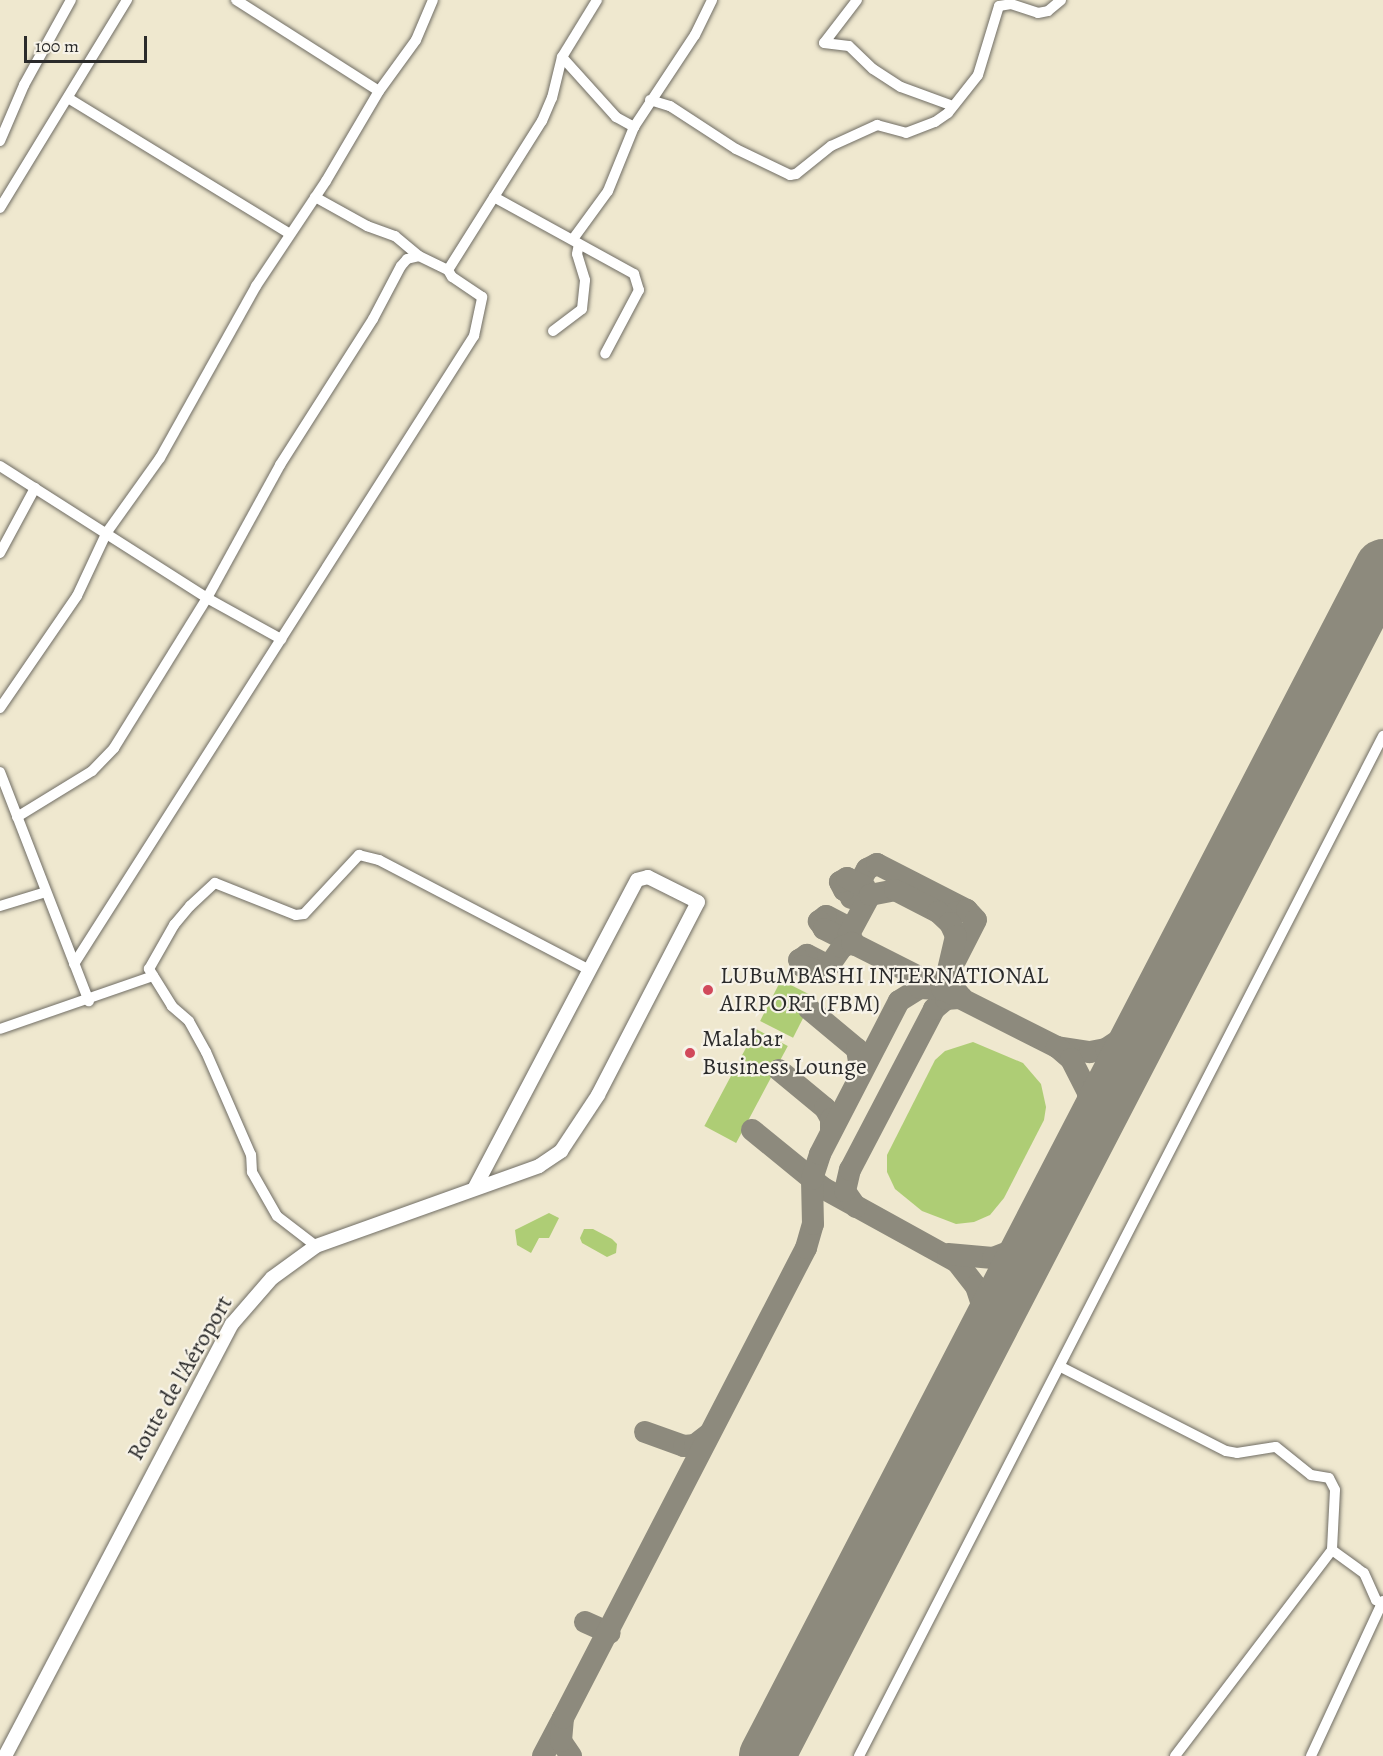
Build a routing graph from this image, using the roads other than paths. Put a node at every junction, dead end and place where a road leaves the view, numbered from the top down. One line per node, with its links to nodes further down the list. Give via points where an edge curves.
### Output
1 (71, 0): 15 (street, via 24,85)
2 (127, 0): 11 (street)
3 (236, 0): 10 (street)
4 (433, 0): 10 (street, via 416,40)
5 (597, 0): 9 (street)
6 (712, 0): 12 (street, via 694,35)
7 (856, 0): 13 (street, via 824,43 849,46 873,69 902,87)
8 (1061, 0): 13 (street, via 1048,11 1038,13 1011,4 999,6 978,75)
9 (562, 57): 14 (street, via 616,117); 17 (street, via 542,121)
10 (379, 91): 16 (street)
11 (68, 98): 18 (street); 19 (street)
12 (650, 100): 13 (street, via 670,106 736,148 790,175 831,146 877,125 906,133 935,122); 14 (street)
13 (952, 106)
14 (634, 127): 20 (street, via 608,190)
15 (0, 141)
16 (315, 197): 19 (street); 21 (street, via 395,236)
17 (494, 197): 20 (street); 22 (street)
18 (0, 208)
19 (290, 234): 27 (street, via 225,338 160,458)
20 (576, 242): 23 (street, via 585,280 582,309); 24 (street, via 634,274 639,281 639,290)
21 (419, 256): 22 (street); 29 (street, via 407,259 401,266 373,319 280,465)
22 (448, 270): 30 (street, via 452,278 482,297 474,336)
23 (553, 331)
24 (605, 354)
25 (0, 466): 26 (street)
26 (34, 488): 27 (street); 28 (street)
27 (107, 532): 29 (street); 31 (street, via 77,596)
28 (0, 553)
29 (207, 598): 30 (street); 34 (street, via 114,748 92,771)
30 (281, 639): 37 (street)
31 (0, 708)
32 (1383, 736): 44 (street)
33 (0, 772): 34 (street)
34 (17, 817): 35 (street)
35 (46, 892): 36 (street); 37 (street)
36 (0, 906)
37 (74, 964): 40 (street)
38 (590, 970): 39 (street, via 379,860 359,855 299,916 215,883 174,925 149,969); 42 (main road); 42 (main road, Route de l'Aéroport, via 637,880 648,877 699,903 568,1144 539,1166)
39 (153, 976): 40 (street); 43 (street, via 172,1006 189,1021 206,1052 251,1155 252,1172 277,1216)
40 (88, 1001): 41 (street)
41 (0, 1029)
42 (476, 1187): 43 (main road, Route de l'Aéroport)
43 (316, 1246): 47 (main road, Route de l'Aéroport, via 272,1278 232,1324)
44 (1061, 1367): 45 (street, via 1226,1451 1276,1447 1311,1475 1329,1478 1335,1490); 48 (street)
45 (1332, 1550): 46 (street, via 1364,1573); 49 (street)
46 (1382, 1603): 50 (street)
47 (5, 1756)
48 (859, 1756)
49 (1175, 1756)
50 (1311, 1756)

